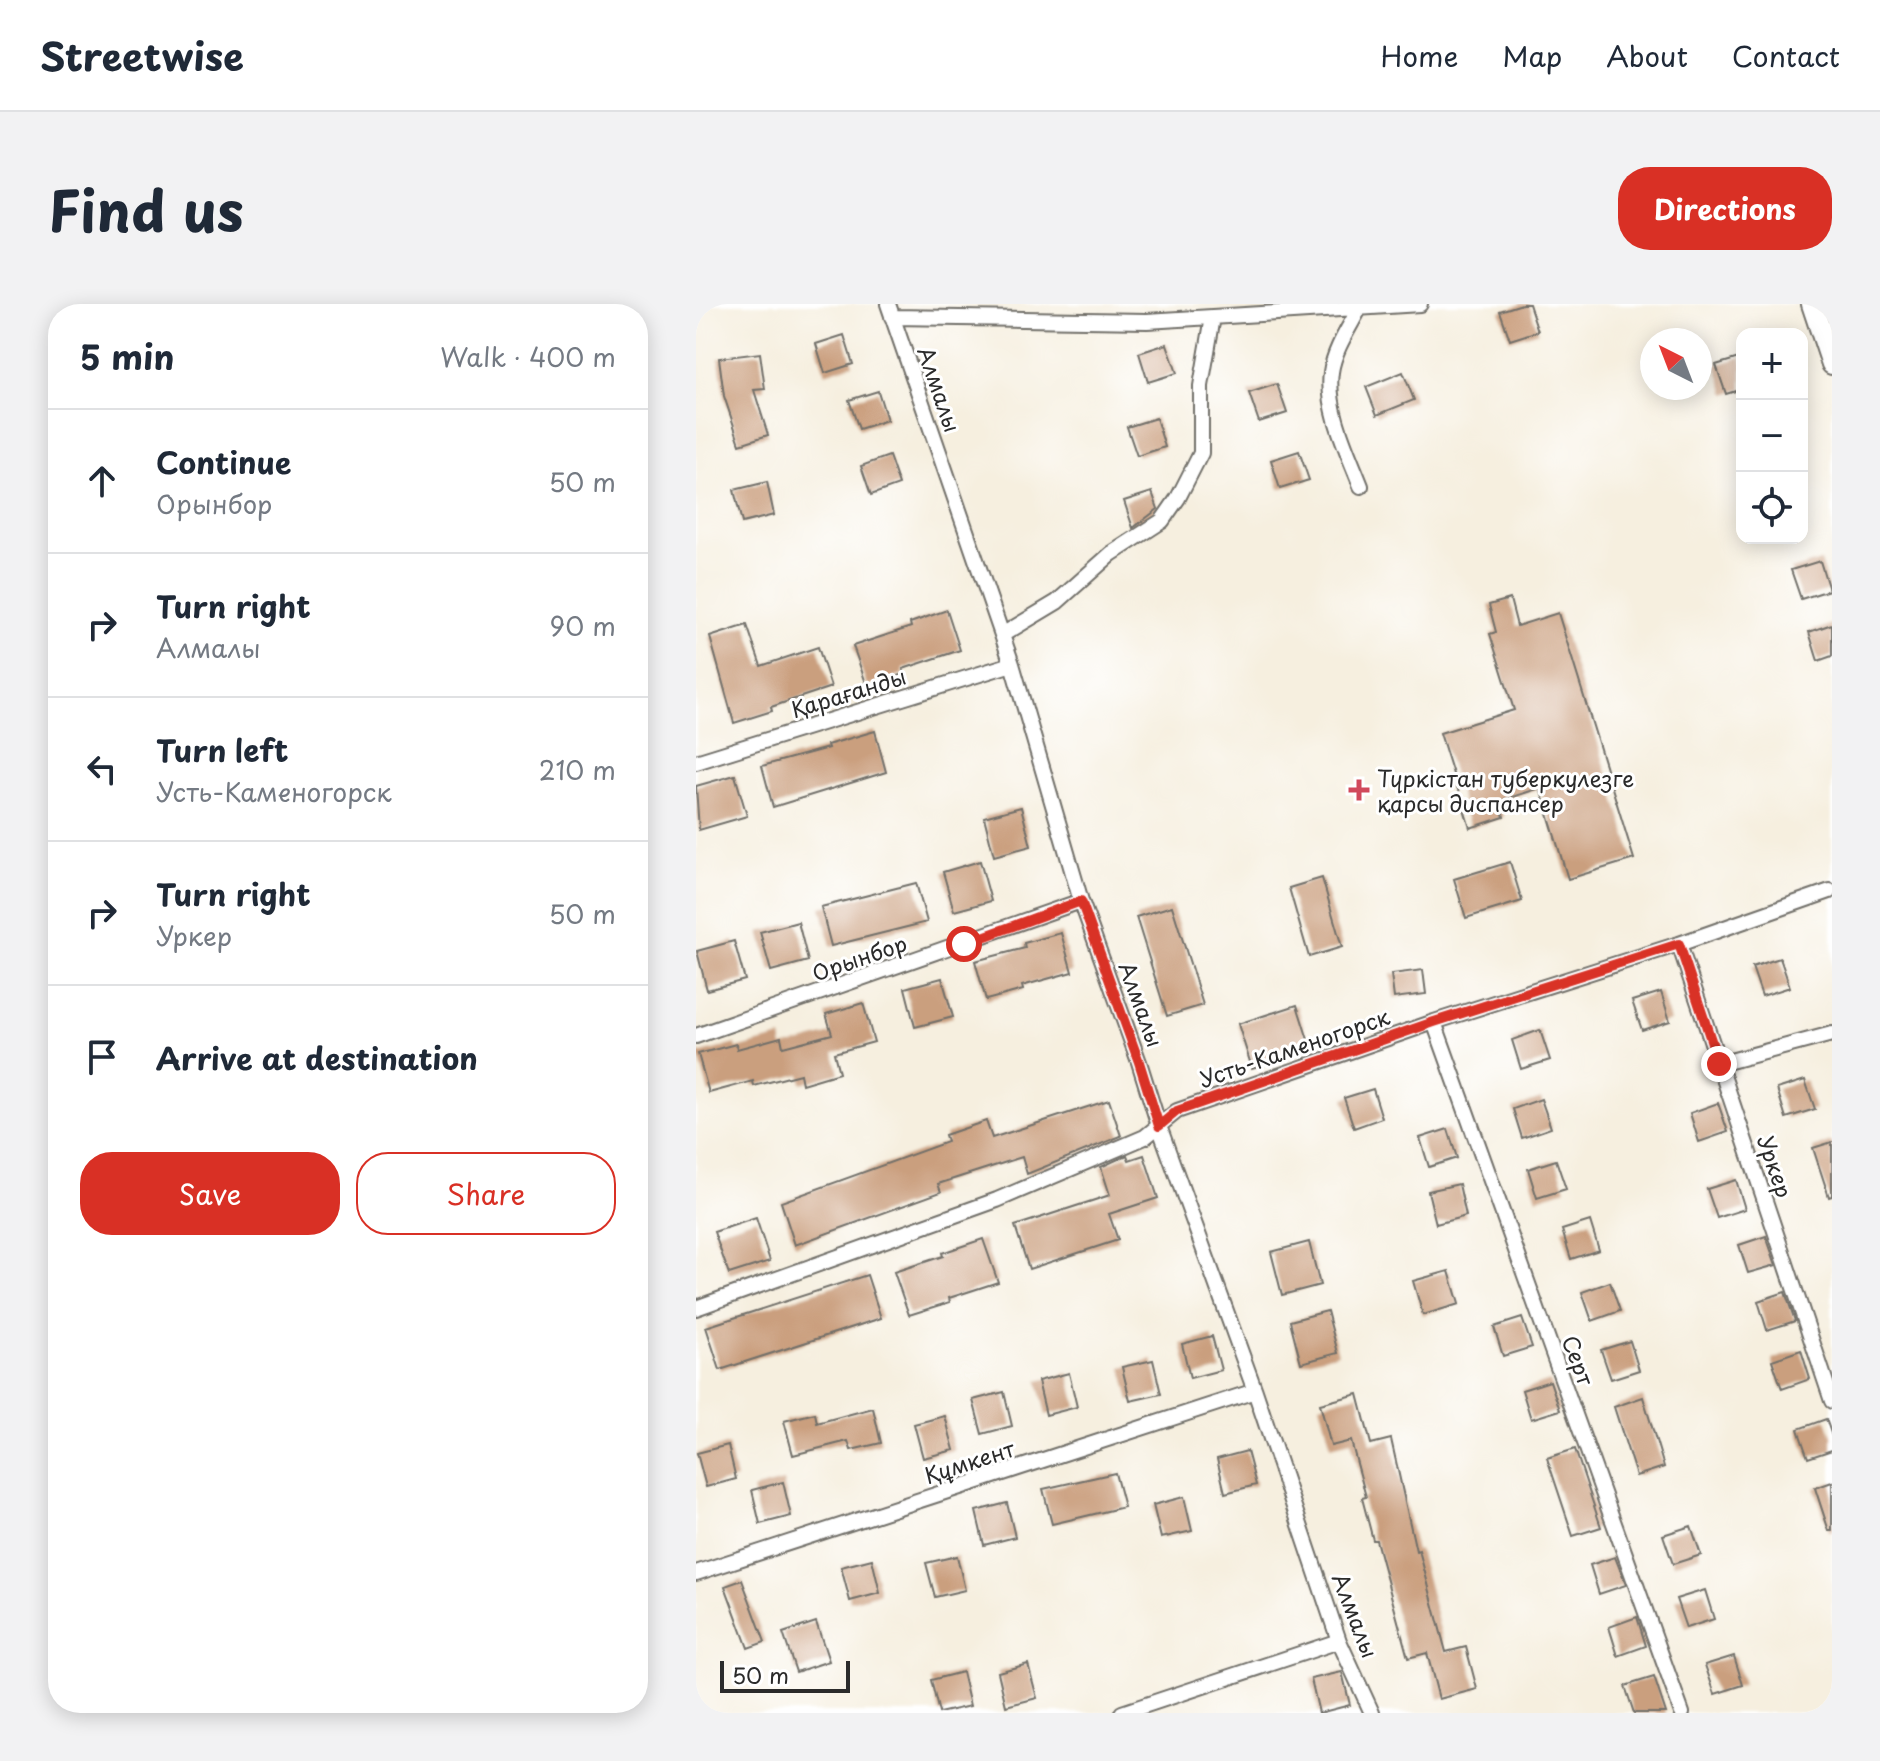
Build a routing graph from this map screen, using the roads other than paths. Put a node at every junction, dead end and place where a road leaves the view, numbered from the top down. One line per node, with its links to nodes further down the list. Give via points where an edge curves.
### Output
1 (1420, 304): 3 (street)
2 (1812, 304): 6 (main road)
3 (1359, 309): 5 (street); 7 (street, via 1331,369 1330,393)
4 (890, 310): 5 (street, via 1147,321); 8 (street, Алмалы)
5 (1202, 313): 8 (street, via 1201,453 1178,498 1162,521 1111,554 1057,602)
6 (1831, 361)
7 (1361, 486)
8 (1002, 635): 9 (street, Алмалы)
9 (1012, 664): 10 (street, Қарағанды); 12 (street, Алмалы)
10 (696, 762)
11 (1830, 891): 13 (street, Усть-Каменогорск)
12 (1081, 901): 16 (street, Орынбор); 18 (street, Алмалы)
13 (1679, 944): 14 (street, Усть-Каменогорск); 17 (street, Уркер)
14 (1434, 1022): 18 (street, Усть-Каменогорск, via 1177,1111); 26 (street, Серт)
15 (1832, 1034): 17 (street)
16 (696, 1036)
17 (1719, 1064): 21 (street, Уркер)
18 (1159, 1126): 19 (street, Усть-Каменогорск, via 1145,1137 997,1200); 20 (street, Алмалы)
19 (696, 1308)
20 (1255, 1391): 22 (street, Құмкент); 23 (street, Алмалы)
21 (1832, 1401)
22 (696, 1573)
23 (1339, 1641): 24 (street); 25 (street, Алмалы)
24 (1122, 1713)
25 (1372, 1713)
26 (1682, 1713)

